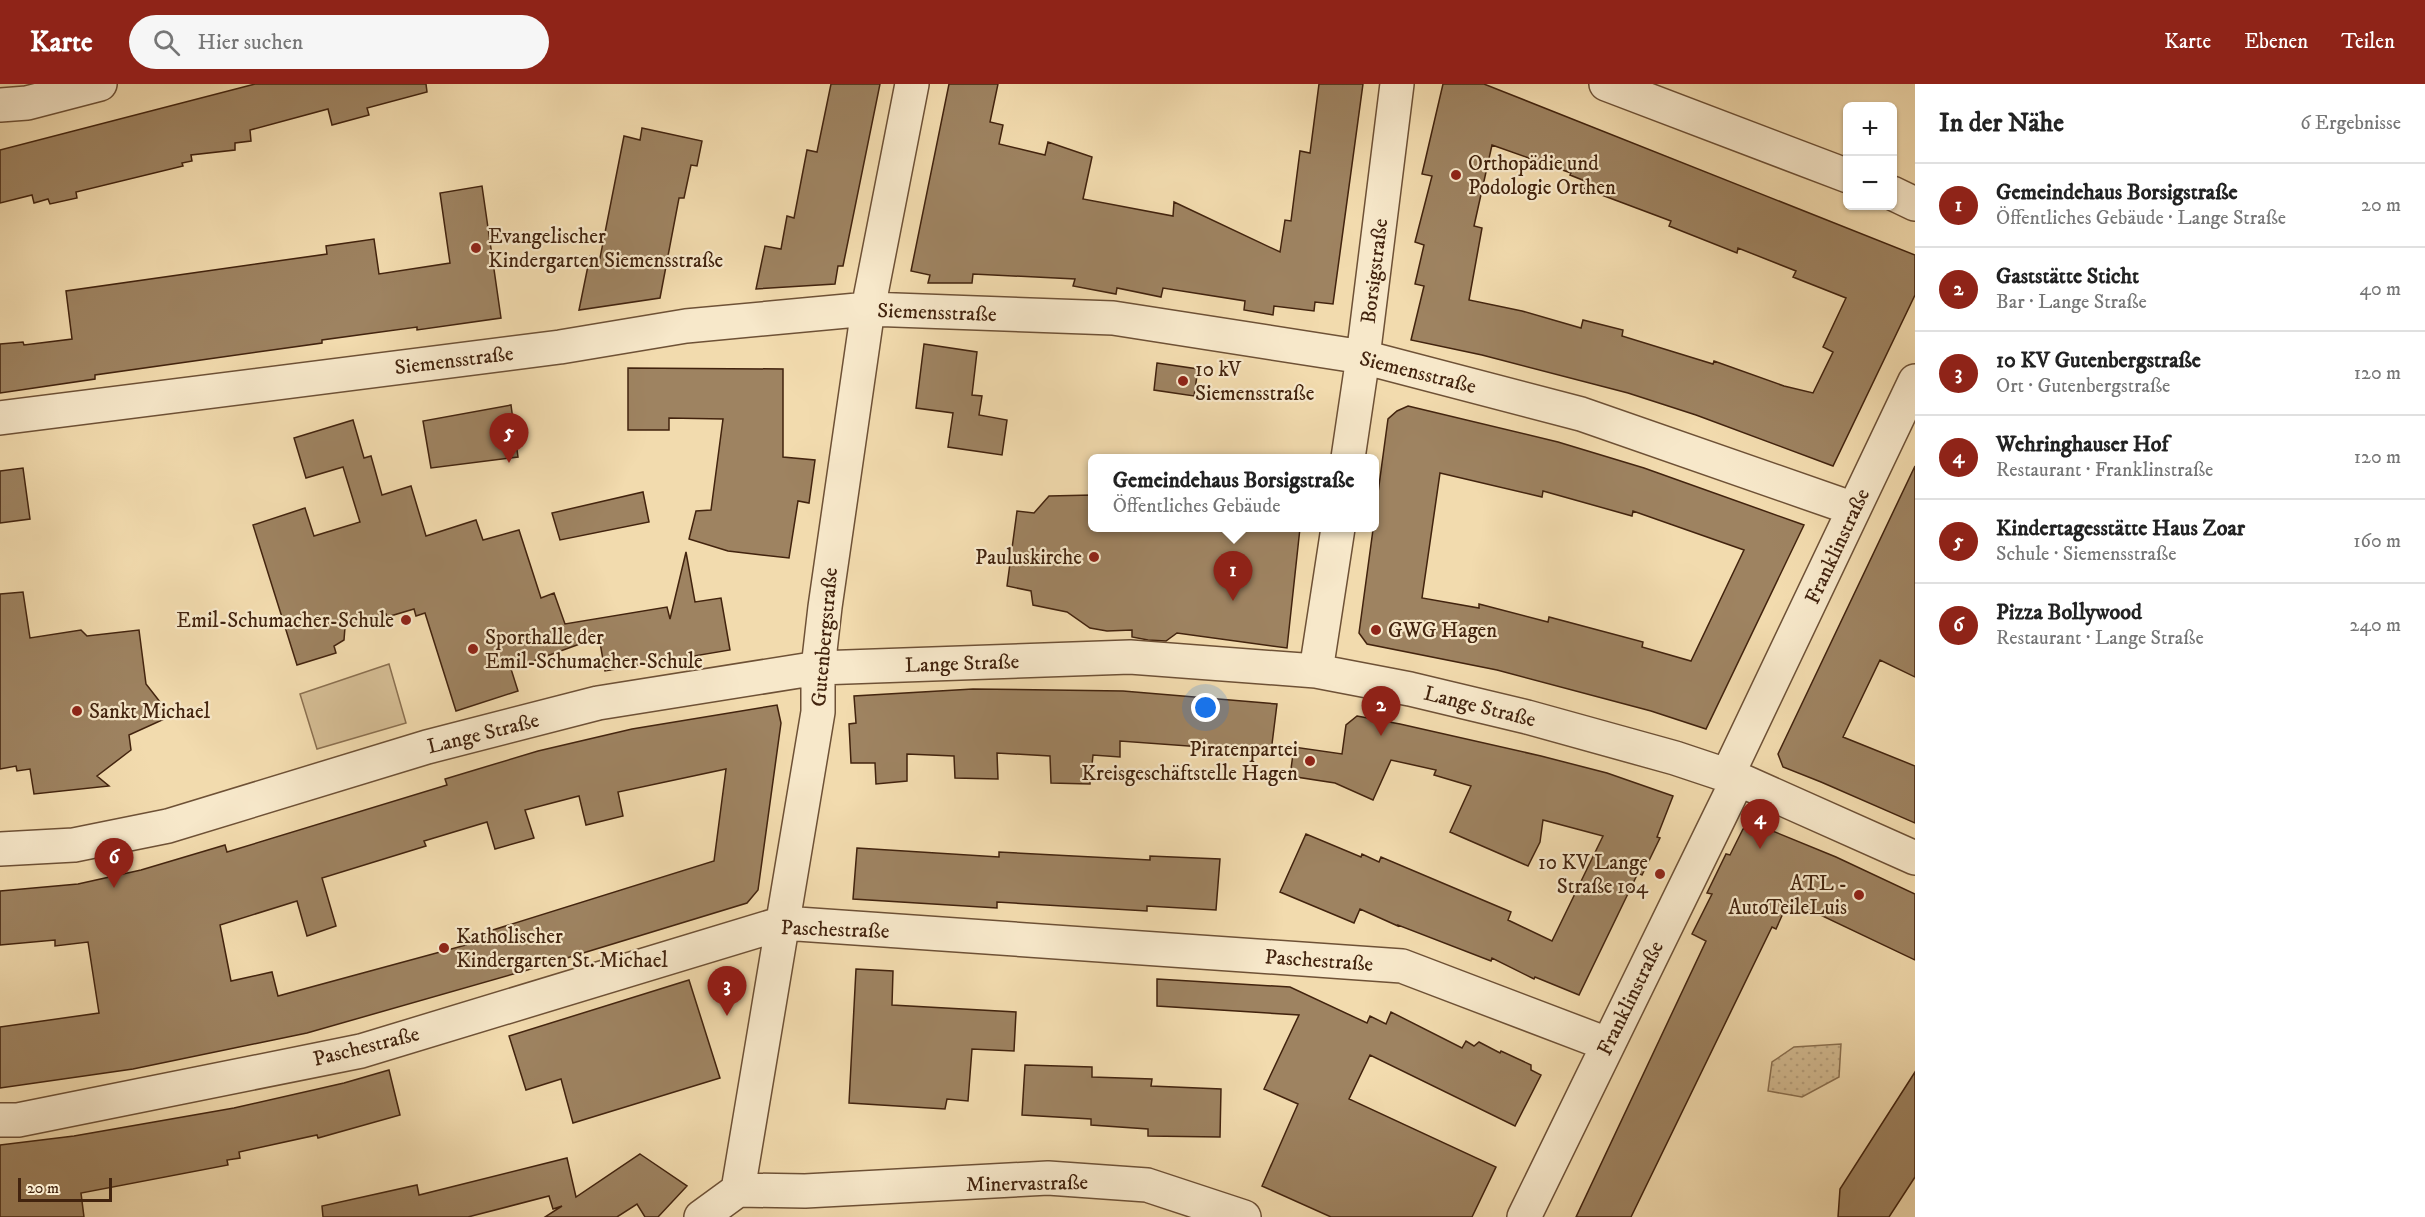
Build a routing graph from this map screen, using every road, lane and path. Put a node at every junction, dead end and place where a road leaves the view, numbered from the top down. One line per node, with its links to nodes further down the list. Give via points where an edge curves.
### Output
1 (100, 84): 5 (street, via 27,103)
2 (912, 84): 9 (street, Gutenbergstraße)
3 (1397, 84): 10 (street, Borsigstraße)
4 (1606, 84): 6 (street)
5 (0, 105)
6 (1843, 174)
7 (1897, 195): 8 (street)
8 (1915, 204)
9 (868, 309): 10 (street, Siemensstraße, via 1113,318); 12 (street, Siemensstraße, via 686,326 560,347); 16 (street, Gutenbergstraße)
10 (1363, 357): 13 (street, Borsigstraße); 14 (street, Siemensstraße, via 1581,414)
11 (1915, 381): 14 (street, Franklinstraße)
12 (0, 418)
13 (1349, 454)
14 (1854, 509): 18 (street, Franklinstraße)
15 (1337, 532): 17 (street)
16 (818, 668): 17 (street, Lange Straße, via 1130,657); 19 (street, Lange Straße, via 598,703 427,747 168,826 74,845); 21 (street, Gutenbergstraße, via 818,712)
17 (1316, 671): 18 (street, Lange Straße, via 1527,717)
18 (1733, 777): 20 (street, Lange Straße); 22 (street, Franklinstraße)
19 (0, 849)
20 (1915, 858)
21 (783, 923): 22 (street, Paschestraße, via 1401,966); 23 (street, Paschestraße, via 361,1051 18,1120); 24 (street, Gutenbergstraße)
22 (1607, 1044): 29 (street, Franklinstraße)
23 (0, 1120)
24 (738, 1190): 25 (street, Minervastraße); 26 (street)
25 (805, 1191): 27 (street); 28 (street, Minervastraße, via 1048,1178 1147,1185)
26 (702, 1217)
27 (771, 1217)
28 (1244, 1217)
29 (1524, 1217)

